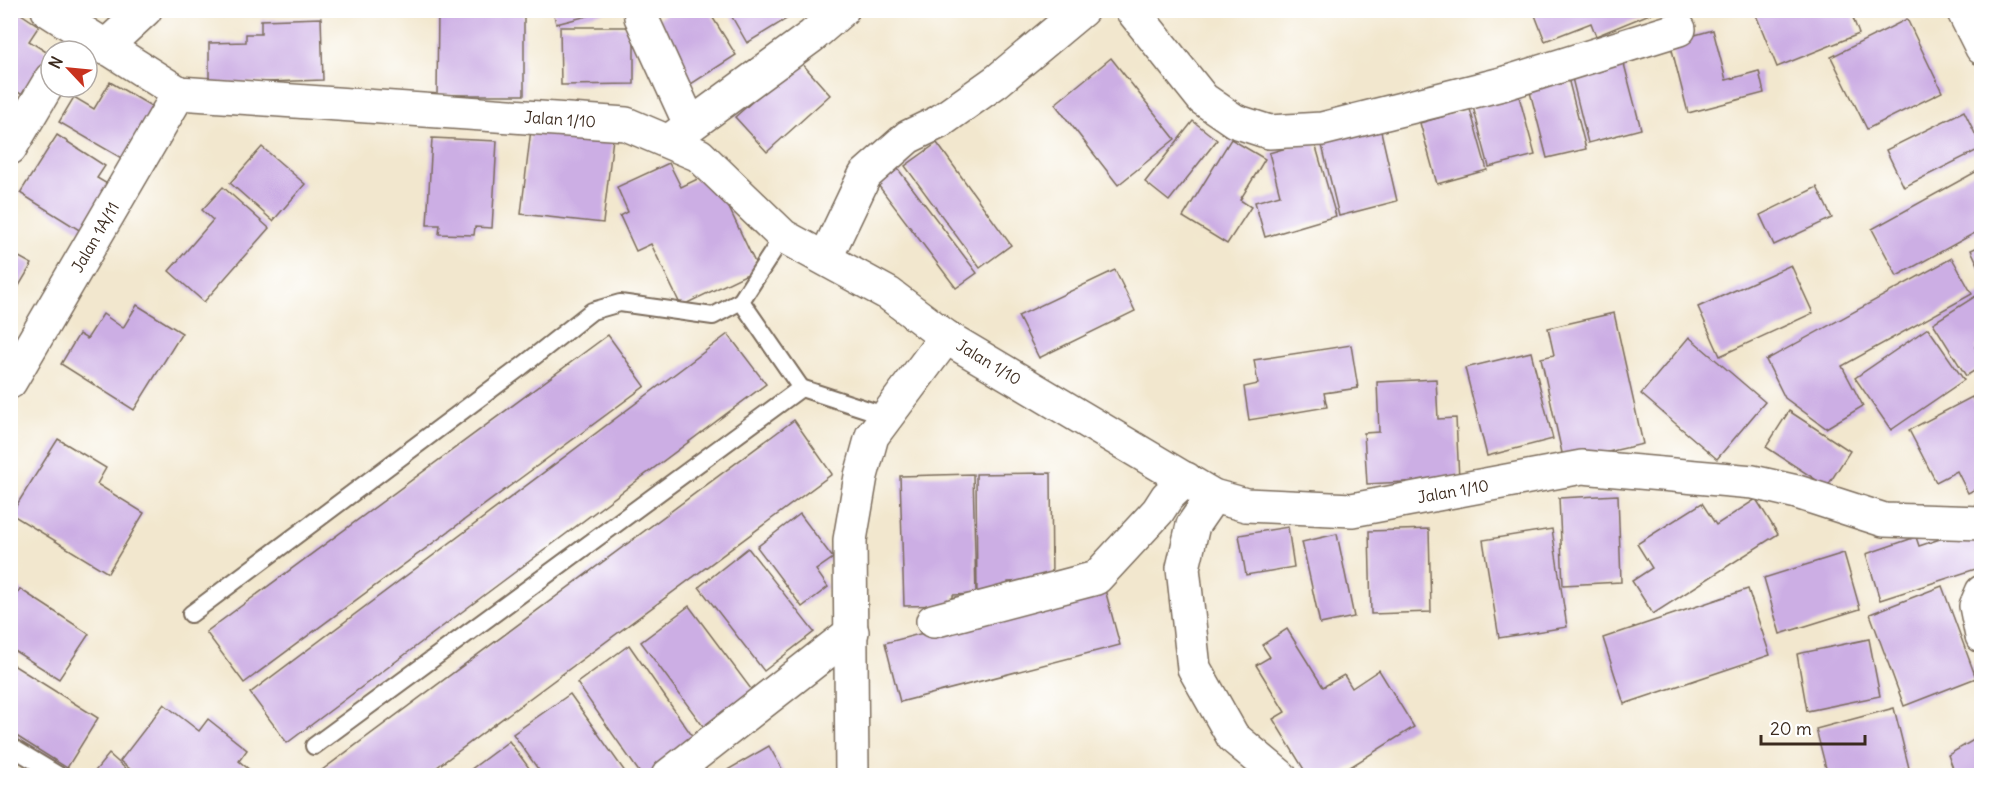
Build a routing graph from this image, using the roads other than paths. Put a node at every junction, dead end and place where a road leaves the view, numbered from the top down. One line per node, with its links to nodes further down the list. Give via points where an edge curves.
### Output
1 (48, 10): 9 (street, Jalan 1/10)
2 (146, 10): 10 (street)
3 (640, 10): 15 (street)
4 (842, 10): 15 (street)
5 (1082, 10): 18 (street, via 997,81 939,122 908,137 865,175)
6 (1132, 10): 8 (street, via 1203,99 1235,121 1269,132 1322,129 1502,84)
7 (1963, 10): 11 (street)
8 (1679, 29)
9 (80, 39)
10 (92, 39)
11 (1982, 48)
12 (99, 51): 13 (street, Jalan 1/10)
13 (179, 93): 15 (street, Jalan 1/10, via 626,124); 21 (street, Jalan 1A/11)
14 (39, 99): 16 (street)
15 (680, 132): 17 (street, Jalan 1/10)
16 (10, 148)
17 (783, 236): 18 (street, Jalan 1/10); 19 (lane)
18 (826, 257): 20 (street, Jalan 1/10, via 889,294)
19 (741, 301): 22 (lane); 27 (lane, via 713,316 620,303 592,311)
20 (946, 338): 23 (street); 24 (street, Jalan 1/10)
21 (10, 382)
22 (801, 388): 23 (lane); 32 (lane)
23 (887, 416): 29 (street, via 872,436 850,540)
24 (1200, 487): 25 (street, Jalan 1/10, via 1246,505 1352,510 1582,467 1753,482 1884,520); 28 (street, via 1167,497 1096,578); 36 (street, via 1183,568 1194,668 1233,737)
25 (1982, 523)
26 (1982, 592): 30 (street, via 1976,606)
27 (191, 614)
28 (933, 621)
29 (852, 632): 34 (street); 35 (street)
30 (1982, 636)
31 (10, 746): 33 (lane)
32 (314, 746)
33 (58, 776)
34 (668, 776)
35 (852, 776)
36 (1280, 776)

